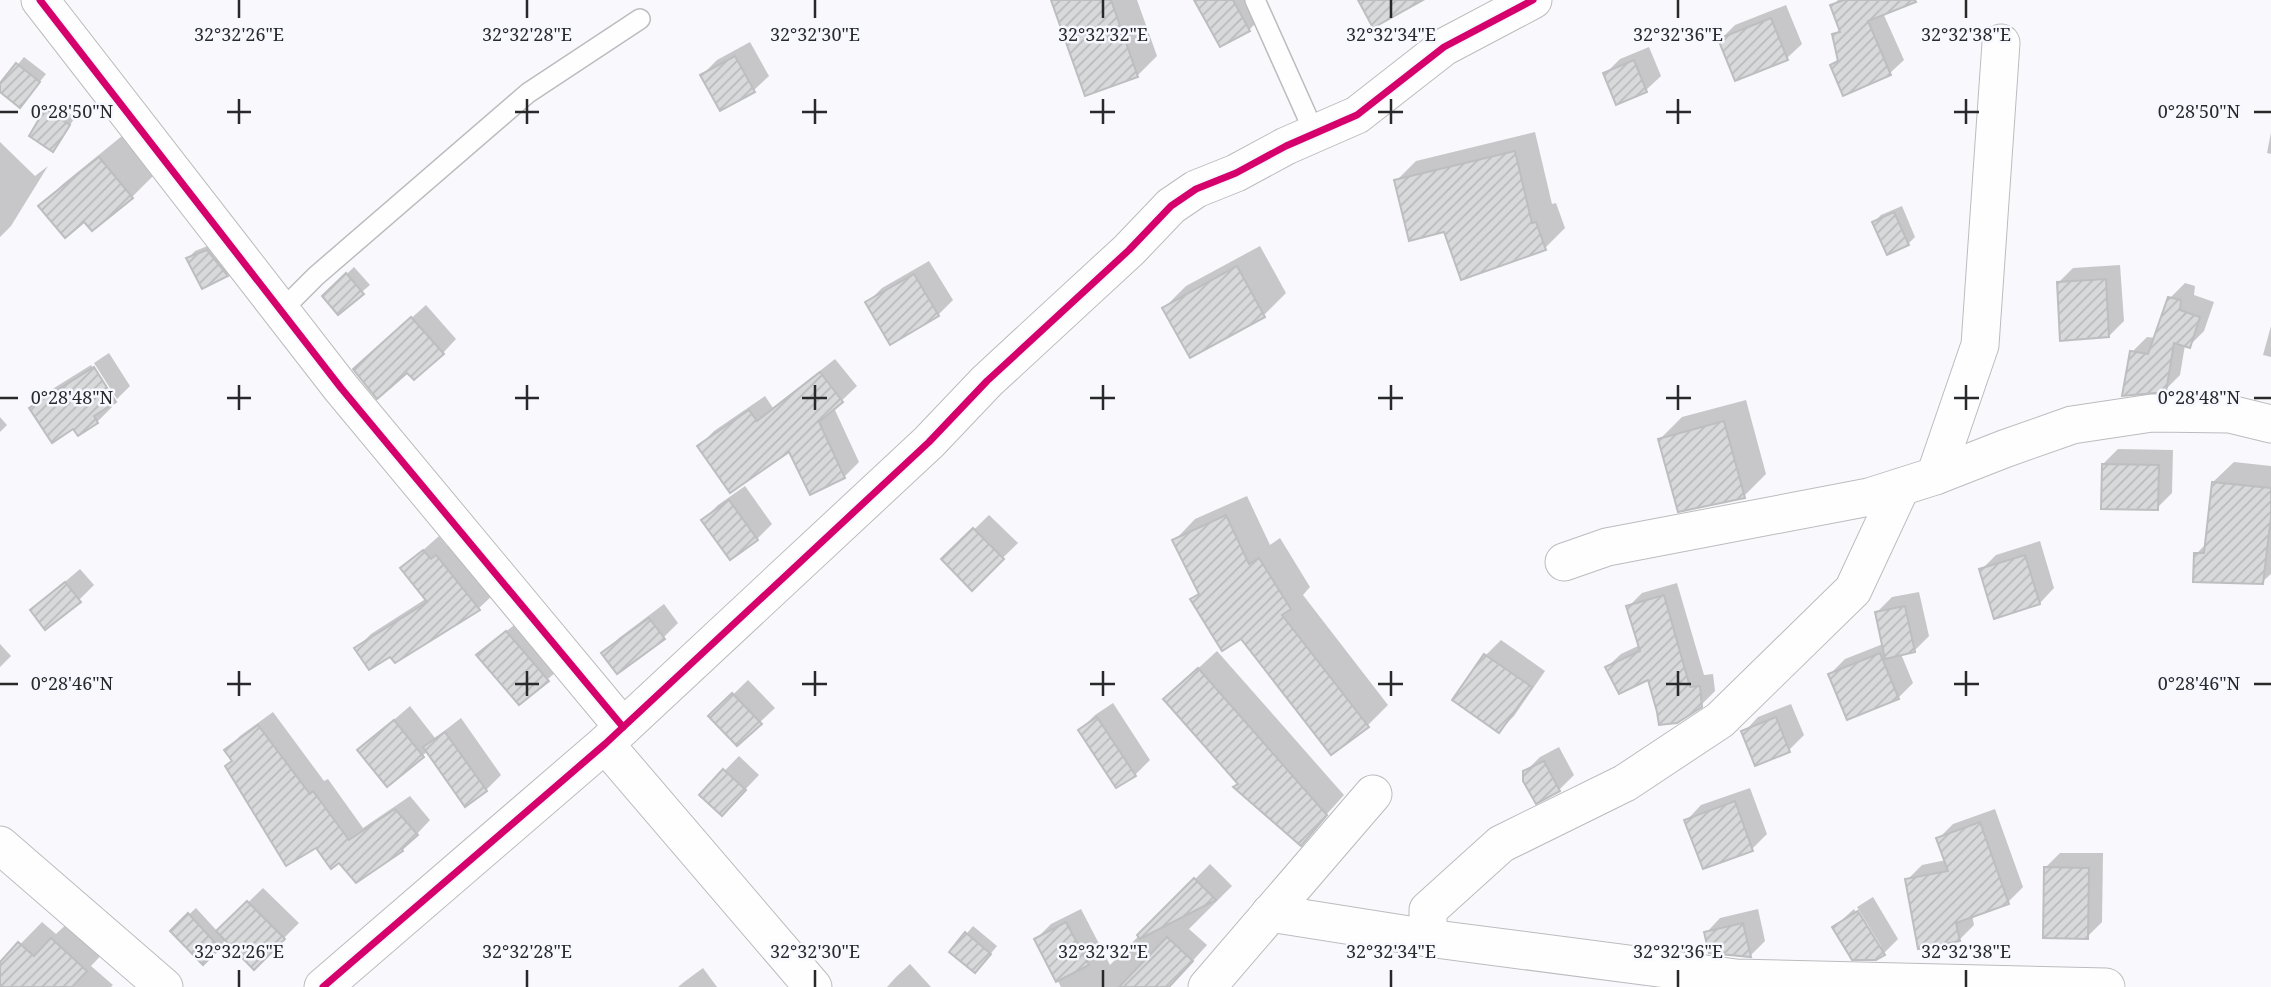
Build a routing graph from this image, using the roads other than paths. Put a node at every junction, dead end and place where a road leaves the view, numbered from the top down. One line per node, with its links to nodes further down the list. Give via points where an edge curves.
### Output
1 (40, 0): 7 (street)
2 (1255, 0): 6 (lane)
3 (1533, 0): 6 (street, via 1444,47 1357,114)
4 (640, 19): 7 (lane, via 528,93)
5 (2001, 43): 9 (street, via 1980,345)
6 (1315, 134): 12 (street, via 1196,189 1171,206 929,442)
7 (281, 311): 12 (street)
8 (2271, 424): 9 (street, via 2230,414 2152,413 2072,425)
9 (1935, 476): 10 (street)
10 (1900, 487): 11 (street, via 1869,497 1607,547); 16 (street, via 1853,590 1720,720 1625,783 1500,844 1428,910)
11 (1564, 562)
12 (614, 735): 18 (street); 19 (street)
13 (1373, 794): 15 (street)
14 (0, 845): 17 (street)
15 (1270, 913): 16 (street); 20 (street)
16 (1428, 938): 21 (street, via 1736,978)
17 (164, 987)
18 (323, 987)
19 (813, 987)
20 (1207, 987)
21 (2106, 987)

